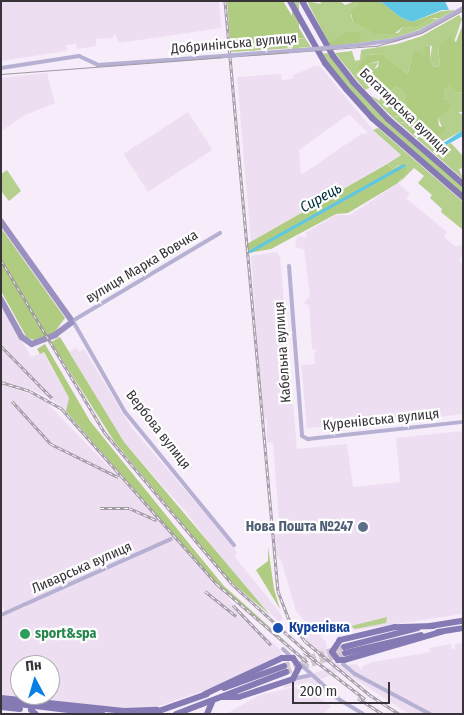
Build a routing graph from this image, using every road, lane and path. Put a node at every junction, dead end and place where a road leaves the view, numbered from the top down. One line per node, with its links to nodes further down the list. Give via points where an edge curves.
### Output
1 (290, 1): 6 (main road, Богатирська вулиця, via 325,63 346,89 377,122)
2 (302, 1): 5 (main road, Богатирська вулиця, via 333,56 353,82 388,118)
3 (463, 8): 4 (street, Добринінська вулиця, bridge, via 422,31 395,40 360,45 98,65 79,56)
4 (1, 68)
5 (463, 184)
6 (463, 198)
7 (1, 221): 11 (main road, Вербова вулиця)
8 (220, 233): 11 (street, вулиця Марка Вовчка)
9 (289, 266): 13 (street, Кабельна вулиця)
10 (1, 299): 11 (main road, via 22,337 32,344 55,335)
11 (73, 321): 15 (street, Вербова вулиця, via 125,412)
12 (463, 422): 13 (street, Куренівська вулиця, via 308,439)
13 (302, 436)
14 (172, 539): 16 (street, Ливарська вулиця)
15 (234, 545)
16 (2, 613)
17 (463, 622): 18 (main road)
18 (433, 626): 20 (main road); 20 (main road, via 395,627 340,640 332,652 338,660)
19 (463, 628): 20 (main road)
20 (344, 653): 40 (street, via 343,664 355,674)
21 (295, 660): 22 (street); 23 (main road, via 299,671); 24 (main road, via 282,658)
22 (312, 675): 23 (street); 39 (street, via 340,700)
23 (293, 679): 25 (main road, via 239,696)
24 (205, 694): 25 (main road, via 285,669); 31 (main road)
25 (223, 697): 27 (main road)
26 (1, 698): 31 (main road)
27 (216, 699): 36 (main road); 37 (main road); 38 (main road, via 208,707)
28 (1, 702): 32 (main road)
29 (1, 707): 30 (main road)
30 (34, 712): 33 (main road)
31 (154, 712): 35 (main road)
32 (97, 713): 34 (main road)
33 (64, 714)
34 (102, 714)
35 (141, 714)
36 (176, 714)
37 (184, 714)
38 (207, 714)
39 (364, 714)
40 (430, 714)

